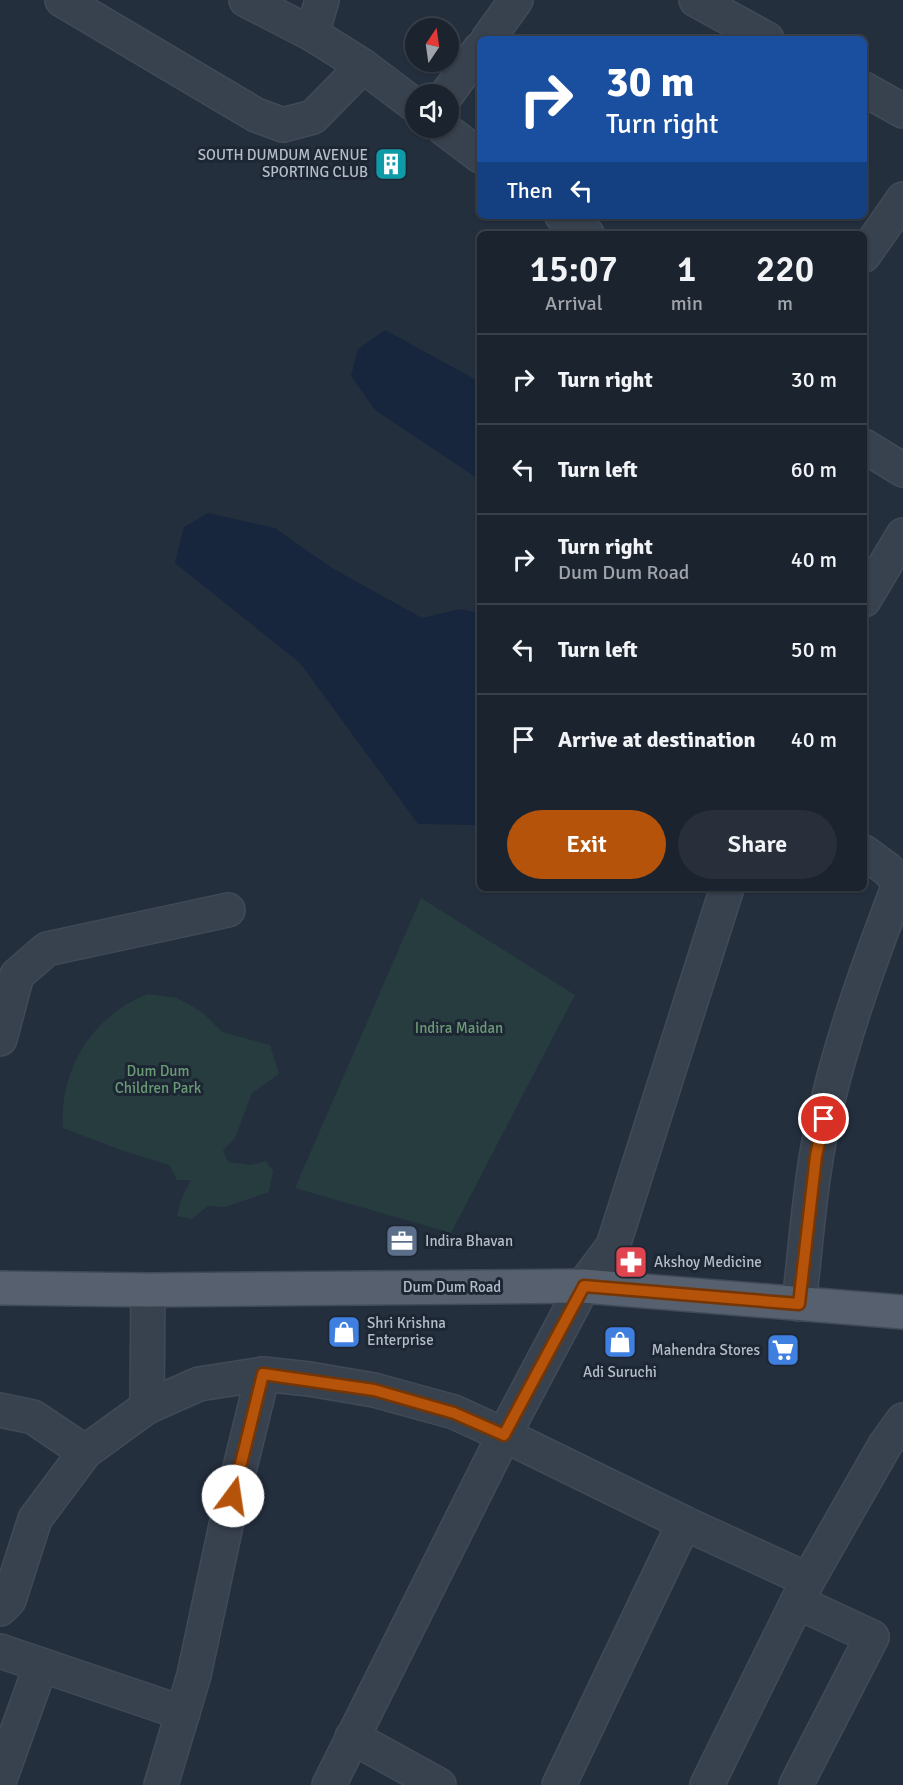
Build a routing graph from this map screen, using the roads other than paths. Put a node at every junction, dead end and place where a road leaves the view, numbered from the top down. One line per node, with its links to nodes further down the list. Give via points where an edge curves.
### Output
1 (62, 0): 10 (street, via 256,115 283,125 313,117)
2 (246, 0): 6 (street)
3 (322, 0): 6 (street)
4 (516, 0): 7 (street)
5 (696, 0): 8 (street)
6 (312, 34): 10 (street)
7 (490, 36)
8 (762, 36)
9 (477, 53): 11 (street)
10 (363, 66): 13 (street)
11 (454, 84)
12 (867, 91): 14 (street)
13 (405, 98)
14 (903, 111)
15 (456, 138): 16 (street)
16 (477, 154)
17 (903, 199): 20 (street)
18 (566, 219): 19 (street)
19 (583, 231)
20 (867, 251)
21 (867, 448): 22 (street)
22 (903, 470)
23 (903, 535): 24 (street)
24 (867, 595)
25 (867, 854): 26 (street)
26 (901, 881): 33 (street, via 827,1100 816,1156)
27 (725, 891): 30 (street, via 614,1246)
28 (228, 910): 29 (street, via 47,949 16,975)
29 (0, 1039)
30 (584, 1286): 32 (main road, Dum Dum Road); 33 (main road, Dum Dum Road); 39 (street)
31 (0, 1288): 32 (main road, Dum Dum Road)
32 (148, 1290): 36 (street)
33 (799, 1304): 34 (main road, Dum Dum Road)
34 (903, 1312)
35 (263, 1374): 36 (street, via 199,1384); 39 (street, via 374,1390 454,1413); 46 (street)
36 (147, 1407): 40 (street)
37 (0, 1410): 40 (street, via 33,1417)
38 (903, 1420): 42 (street)
39 (504, 1435): 41 (street); 47 (street)
40 (85, 1452): 43 (street, via 35,1519 9,1600)
41 (684, 1523): 42 (street); 52 (street)
42 (803, 1591): 53 (street); 54 (street, via 872,1637)
43 (0, 1609)
44 (0, 1651): 45 (street)
45 (41, 1665): 46 (street); 48 (street)
46 (183, 1713): 49 (street)
47 (352, 1737): 50 (street); 51 (street)
48 (0, 1779)
49 (161, 1785)
50 (329, 1785)
51 (439, 1785)
52 (559, 1785)
53 (708, 1785)
54 (796, 1785)

